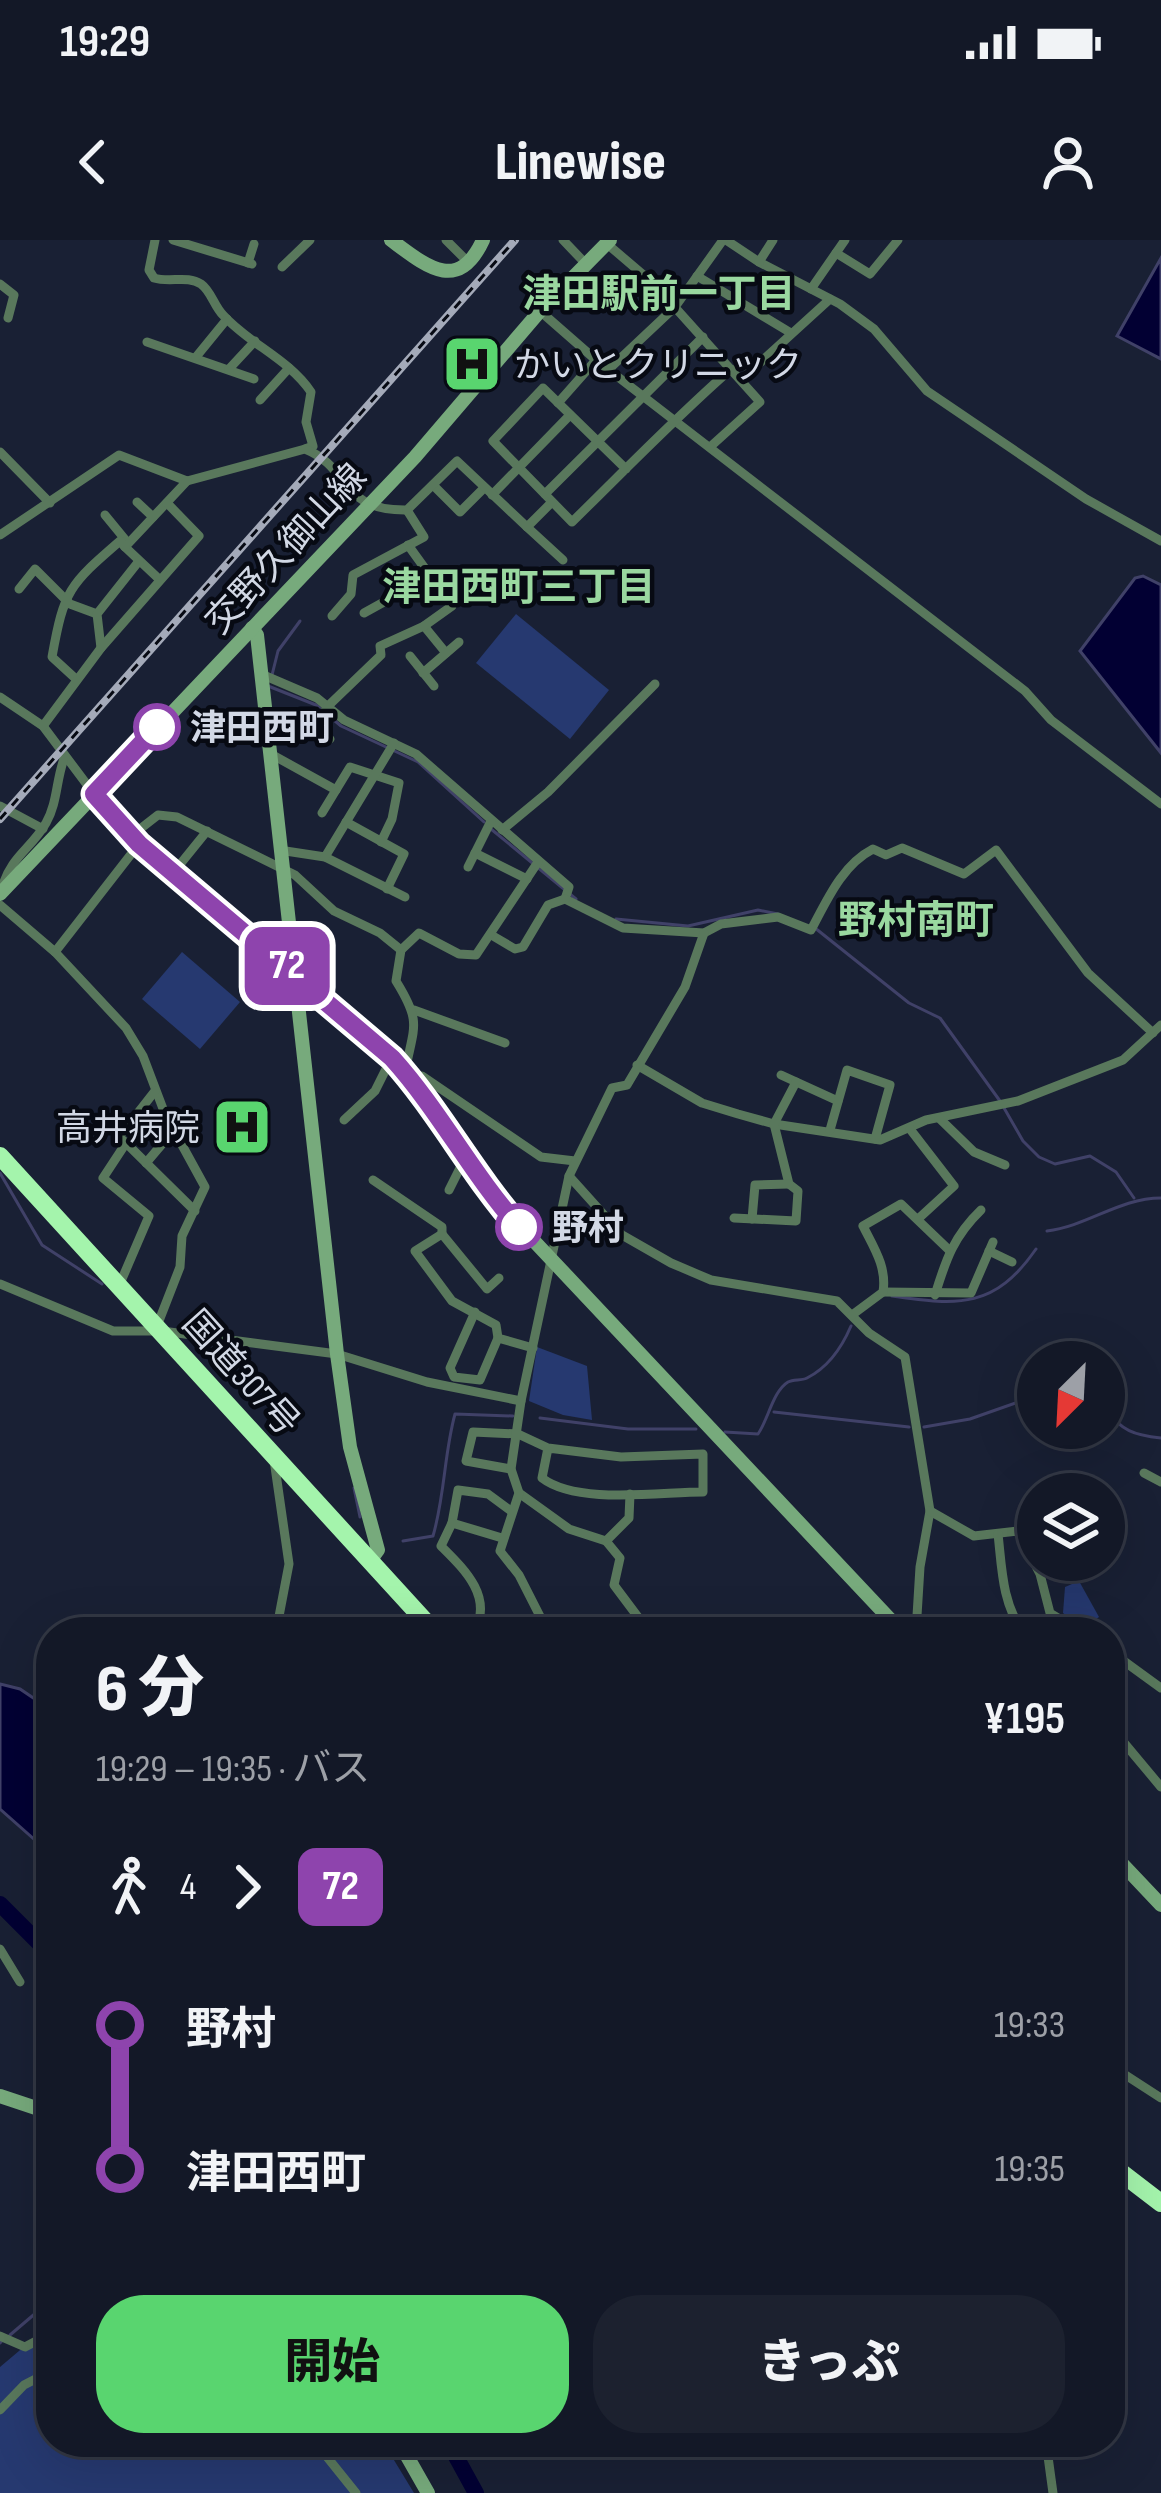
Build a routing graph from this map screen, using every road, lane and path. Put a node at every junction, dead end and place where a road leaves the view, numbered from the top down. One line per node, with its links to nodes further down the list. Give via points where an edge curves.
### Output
1 (155, 240): 26 (street, via 154,278 205,286)
2 (172, 240): 13 (street, via 250,263)
3 (310, 240): 18 (street)
4 (391, 240): 16 (street, via 437,270)
5 (446, 240): 16 (street)
6 (483, 240): 16 (street)
7 (563, 240): 17 (street)
8 (724, 240): 15 (street); 19 (street)
9 (773, 240): 15 (street)
10 (845, 240): 14 (street)
11 (898, 240): 14 (street, via 870,274)
12 (608, 242): 17 (street, 交野久御山線); 23 (street)
13 (254, 244)
14 (836, 253): 21 (street)
15 (759, 262): 21 (street)
16 (470, 263)
17 (585, 263): 24 (street, 交野久御山線)
18 (282, 267)
19 (698, 276): 23 (street); 27 (street)
20 (0, 284): 25 (street, via 14,295)
21 (811, 290): 22 (street)
22 (830, 299): 27 (street); 63 (street, via 874,329 932,394 1086,500)
23 (675, 307): 28 (street); 36 (street)
24 (540, 311): 32 (street); 57 (street, 交野久御山線)
25 (8, 318)
26 (227, 319): 29 (street); 31 (street)
27 (791, 333): 38 (street)
28 (703, 337): 35 (street); 39 (street)
29 (255, 341): 33 (street); 34 (street)
30 (147, 342): 31 (street)
31 (196, 357): 34 (street)
32 (596, 360): 36 (street); 41 (street)
33 (289, 368): 40 (street); 46 (street, via 310,392 313,446)
34 (229, 369): 37 (street)
35 (731, 369): 38 (street); 43 (street)
36 (608, 370): 39 (street)
37 (254, 379)
38 (742, 379): 45 (street, via 760,402)
39 (642, 395): 43 (street); 44 (street)
40 (260, 400)
41 (558, 403): 42 (street); 48 (street, via 543,388 494,441)
42 (570, 415): 44 (street); 48 (street)
43 (674, 420): 45 (street); 49 (street)
44 (597, 441): 49 (street); 53 (street)
45 (710, 447): 96 (street)
46 (305, 449): 50 (street); 57 (street)
47 (0, 452): 55 (street)
48 (519, 467): 52 (street); 53 (street)
49 (626, 469): 53 (street, via 572,522)
50 (188, 481): 55 (street, via 119,455); 56 (street)
51 (433, 485): 52 (street, via 460,512); 52 (street, via 457,461); 58 (street)
52 (488, 491): 61 (street)
53 (548, 498): 61 (street)
54 (137, 502): 60 (street)
55 (50, 503): 62 (street)
56 (167, 503): 60 (street); 69 (street, via 199,536)
57 (367, 504): 58 (street); 76 (street, 交野久御山線)
58 (407, 510): 65 (street, via 424,537)
59 (105, 515): 64 (street)
60 (153, 518): 64 (street)
61 (526, 527): 66 (street)
62 (0, 536)
63 (1161, 541)
64 (127, 545): 67 (street); 71 (street, via 120,541 79,576)
65 (408, 545): 68 (street); 74 (street, via 353,575 351,593)
66 (563, 560)
67 (139, 561): 69 (street); 73 (street)
68 (429, 578): 72 (street); 75 (street, via 452,606)
69 (159, 579): 78 (street)
70 (19, 589): 71 (street, via 35,569)
71 (65, 599): 73 (street); 83 (street, via 52,657)
72 (364, 613)
73 (97, 614): 78 (street)
74 (332, 616)
75 (424, 626): 79 (street); 87 (street, via 380,646 381,655)
76 (252, 628): 82 (street); 95 (street, 交野久御山線)
77 (459, 642): 79 (street)
78 (101, 648): 83 (street)
79 (446, 653): 81 (street)
80 (410, 656): 81 (street)
81 (423, 673): 85 (street)
82 (261, 674): 87 (street, via 317,698); 91 (street)
83 (76, 679): 88 (street)
84 (655, 684): 102 (street)
85 (434, 686)
86 (0, 698): 88 (street)
87 (324, 712): 89 (street, via 315,730); 90 (street)
88 (43, 726): 92 (street)
89 (330, 739)
90 (391, 748): 93 (street); 100 (street, via 416,754)
91 (269, 753): 94 (street); 106 (street)
92 (65, 756): 95 (street); 101 (street)
93 (373, 776): 94 (street, via 350,767); 99 (street); 105 (street, via 399,783)
94 (336, 790): 98 (street)
95 (94, 794): 104 (street); 115 (street, 交野久御山線)
96 (1161, 804)
97 (0, 806): 101 (street)
98 (322, 813)
99 (346, 822): 105 (street); 108 (street)
100 (489, 825): 102 (street); 107 (street)
101 (43, 829): 115 (street, via 8,866)
102 (502, 830): 109 (street)
103 (207, 831): 104 (street, via 158,815); 111 (street); 112 (street)
104 (135, 840): 112 (street); 122 (street)
105 (381, 842): 114 (street, via 404,854)
106 (280, 850): 108 (street); 111 (street)
107 (475, 853): 110 (street); 113 (street)
108 (325, 857): 114 (street)
109 (536, 865): 113 (street); 116 (street)
110 (468, 867)
111 (281, 869): 121 (street); 123 (street)
112 (173, 873): 123 (street)
113 (526, 879): 120 (street)
114 (387, 889): 117 (street)
115 (0, 894)
116 (567, 895): 119 (street, via 623,928); 120 (street, via 548,905 523,947)
117 (405, 898)
118 (0, 905): 122 (street)
119 (704, 933): 125 (street, via 754,917 813,927 850,866 873,849 886,855 902,848 964,874 995,850 1088,973); 128 (street, via 685,987)
120 (493, 935): 121 (street, via 472,957 419,933)
121 (401, 950): 124 (street, via 396,981)
122 (55, 952): 138 (street, via 126,1028)
123 (292, 970): 127 (street); 171 (street)
124 (413, 1010): 126 (street); 129 (street)
125 (1157, 1029): 134 (street, via 1123,1060 1004,1105)
126 (505, 1043)
127 (392, 1058): 129 (street); 135 (street, via 375,1090)
128 (638, 1065): 136 (street, via 702,1103); 144 (street, via 627,1085 612,1088)
129 (407, 1074): 143 (street); 144 (street, via 422,1076 541,1157)
130 (782, 1075): 131 (street)
131 (796, 1082): 133 (street); 136 (street)
132 (154, 1091): 141 (street, via 119,1137)
133 (838, 1101): 139 (street); 140 (street, via 847,1070 890,1085)
134 (940, 1118): 137 (street); 146 (street, via 974,1152)
135 (344, 1120)
136 (774, 1124): 139 (street); 149 (street)
137 (910, 1129): 140 (street); 155 (street, via 954,1186)
138 (174, 1130): 145 (street); 152 (street, via 205,1187)
139 (830, 1130): 140 (street)
140 (875, 1139)
141 (126, 1143): 145 (street); 162 (street, via 103,1178 149,1216)
142 (0, 1156): 162 (highway, 国道307号)
143 (465, 1158): 150 (street); 158 (street)
144 (575, 1161): 147 (street)
145 (146, 1163): 152 (street)
146 (1005, 1165)
147 (569, 1176): 158 (street); 167 (street, via 622,1235 671,1263 708,1279 815,1294)
148 (373, 1180): 156 (street)
149 (789, 1184): 154 (street, via 755,1184); 154 (street, via 798,1192 796,1221)
150 (449, 1190)
151 (981, 1210): 157 (street)
152 (195, 1211): 168 (street)
153 (734, 1218): 154 (street)
154 (752, 1219)
155 (918, 1219): 157 (street); 164 (street, via 902,1204 863,1226 881,1262)
156 (442, 1234): 163 (street); 166 (street, via 415,1251 452,1301)
157 (949, 1250): 165 (street)
158 (550, 1261): 170 (street); 175 (street)
159 (1012, 1262): 165 (street, via 991,1246 971,1293)
160 (499, 1278): 163 (street)
161 (0, 1284): 168 (street, via 113,1330)
162 (121, 1288): 168 (highway, 国道307号)
163 (487, 1289): 166 (street)
164 (883, 1292): 165 (street); 167 (street)
165 (935, 1294)
166 (471, 1310): 169 (street, via 496,1325); 169 (street, via 450,1368 454,1377 480,1380)
167 (853, 1316): 183 (street, via 904,1357)
168 (161, 1322): 171 (street); 177 (highway, 国道307号)
169 (498, 1338): 170 (street)
170 (533, 1348): 172 (street)
171 (337, 1354): 172 (street); 189 (street, via 350,1447 378,1550)
172 (521, 1401): 173 (street)
173 (518, 1434): 174 (street); 178 (street); 178 (street, via 473,1432 466,1461)
174 (548, 1448): 176 (street, via 621,1457); 182 (street, via 542,1478 550,1484)
175 (728, 1449): 176 (street); 195 (street)
176 (703, 1454): 182 (street, via 703,1492)
177 (273, 1456): 189 (highway, 国道307号); 190 (street, via 290,1564)
178 (512, 1469): 181 (street)
179 (1144, 1473): 180 (street)
180 (1161, 1482)
181 (519, 1493): 184 (street); 188 (street, via 569,1529)
182 (630, 1494): 188 (street, via 629,1518)
183 (930, 1510): 186 (street, via 974,1536); 196 (street)
184 (511, 1511): 185 (street, via 488,1494 458,1490); 187 (street)
185 (452, 1523): 187 (street); 192 (street, via 441,1546 475,1580)
186 (998, 1534): 197 (street); 198 (street, via 1018,1531)
187 (502, 1538): 193 (street, via 500,1551)
188 (606, 1541): 194 (street, via 620,1558 614,1585)
189 (370, 1561): 191 (highway, 国道307号)
190 (279, 1617)
191 (421, 1617)
192 (480, 1617)
193 (540, 1617)
194 (637, 1617)
195 (888, 1617)
196 (917, 1617)
197 (1012, 1617)
198 (1058, 1617)
199 (1125, 1662): 200 (street)
200 (1161, 1688)
201 (1125, 1744): 202 (street)
202 (1161, 1786)
203 (1125, 1867): 204 (street)
204 (1161, 1905)
205 (0, 1949): 206 (street)
206 (20, 1982)
207 (1125, 2075): 209 (street)
208 (0, 2096): 210 (street)
209 (1161, 2098)
210 (36, 2109)
211 (1125, 2175): 212 (highway)
212 (1161, 2203)
213 (0, 2336): 214 (street, via 25,2347)
214 (36, 2341)
215 (36, 2379): 216 (street)
216 (0, 2410)
217 (326, 2457): 220 (street)
218 (408, 2457): 221 (street)
219 (1048, 2457): 222 (street)
220 (356, 2493)
221 (428, 2493)
222 (1053, 2493)

